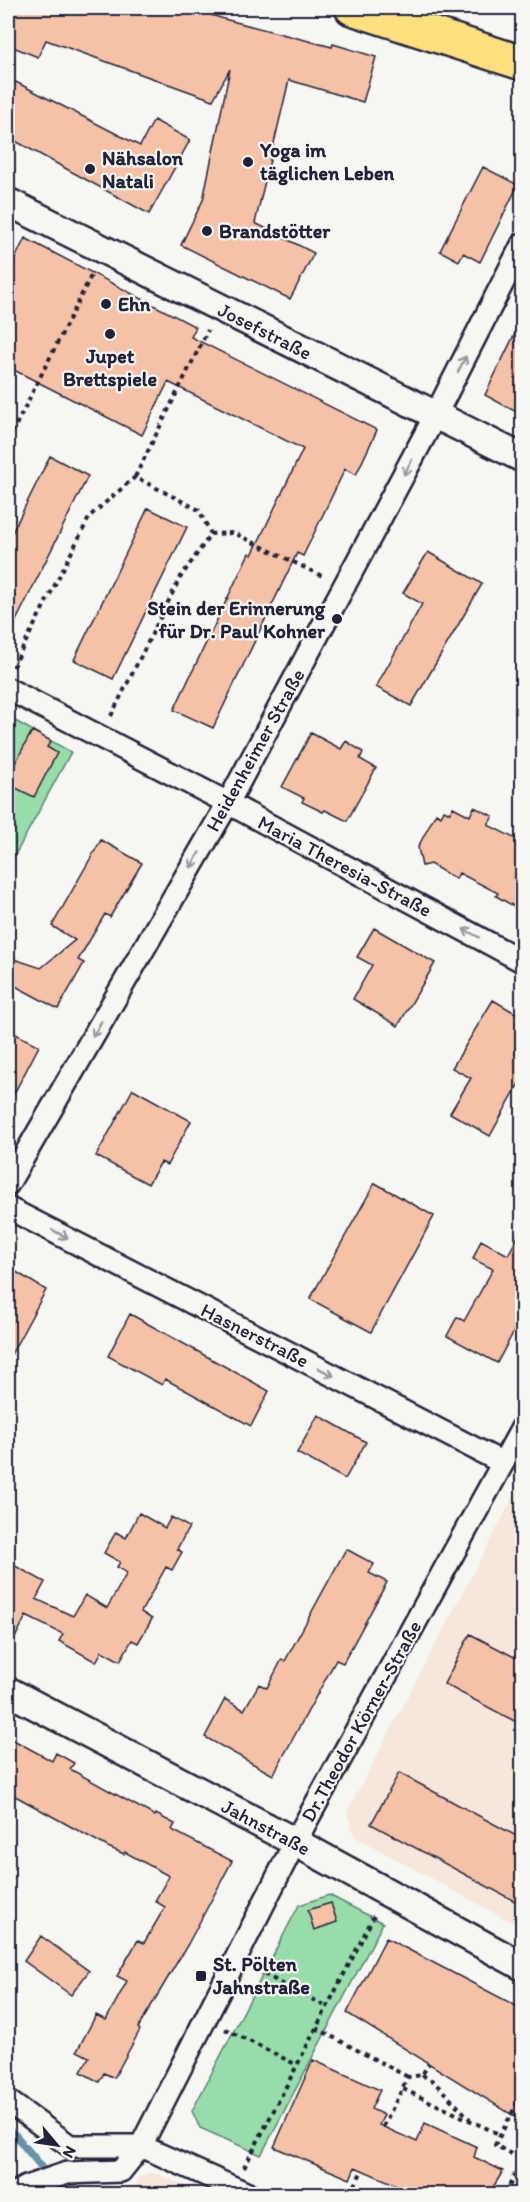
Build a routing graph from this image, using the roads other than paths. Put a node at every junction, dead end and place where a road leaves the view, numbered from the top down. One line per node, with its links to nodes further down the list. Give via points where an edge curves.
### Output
1 (352, 8): 2 (main road)
2 (522, 63)
3 (8, 202): 5 (street, Josefstraße)
4 (522, 245): 5 (street, Heidenheimer Straße, one-way to 4)
5 (435, 416): 6 (street, Josefstraße); 8 (street, Heidenheimer Straße, one-way to 8)
6 (522, 458)
7 (8, 689): 8 (street, Maria Theresia-Straße)
8 (228, 803): 9 (street, Maria Theresia-Straße, one-way to 8); 10 (street, Heidenheimer Straße, one-way to 10)
9 (522, 961)
10 (8, 1184)
11 (8, 1208): 13 (street, Hasnerstraße, one-way to 13)
12 (522, 1428): 13 (street, Dr.Theodor Körner-Straße)
13 (503, 1463): 15 (street, Dr.Theodor Körner-Straße)
14 (8, 1691): 15 (street, Jahnstraße)
15 (295, 1842): 16 (street, Jahnstraße); 18 (street, Dr.Theodor Körner-Straße)
16 (522, 1966)
17 (8, 2101): 18 (street, via 70,2146)
18 (141, 2146): 19 (street, Dr.Theodor Körner-Straße, via 121,2171 67,2173); 20 (street)
19 (19, 2191)
20 (241, 2191)

